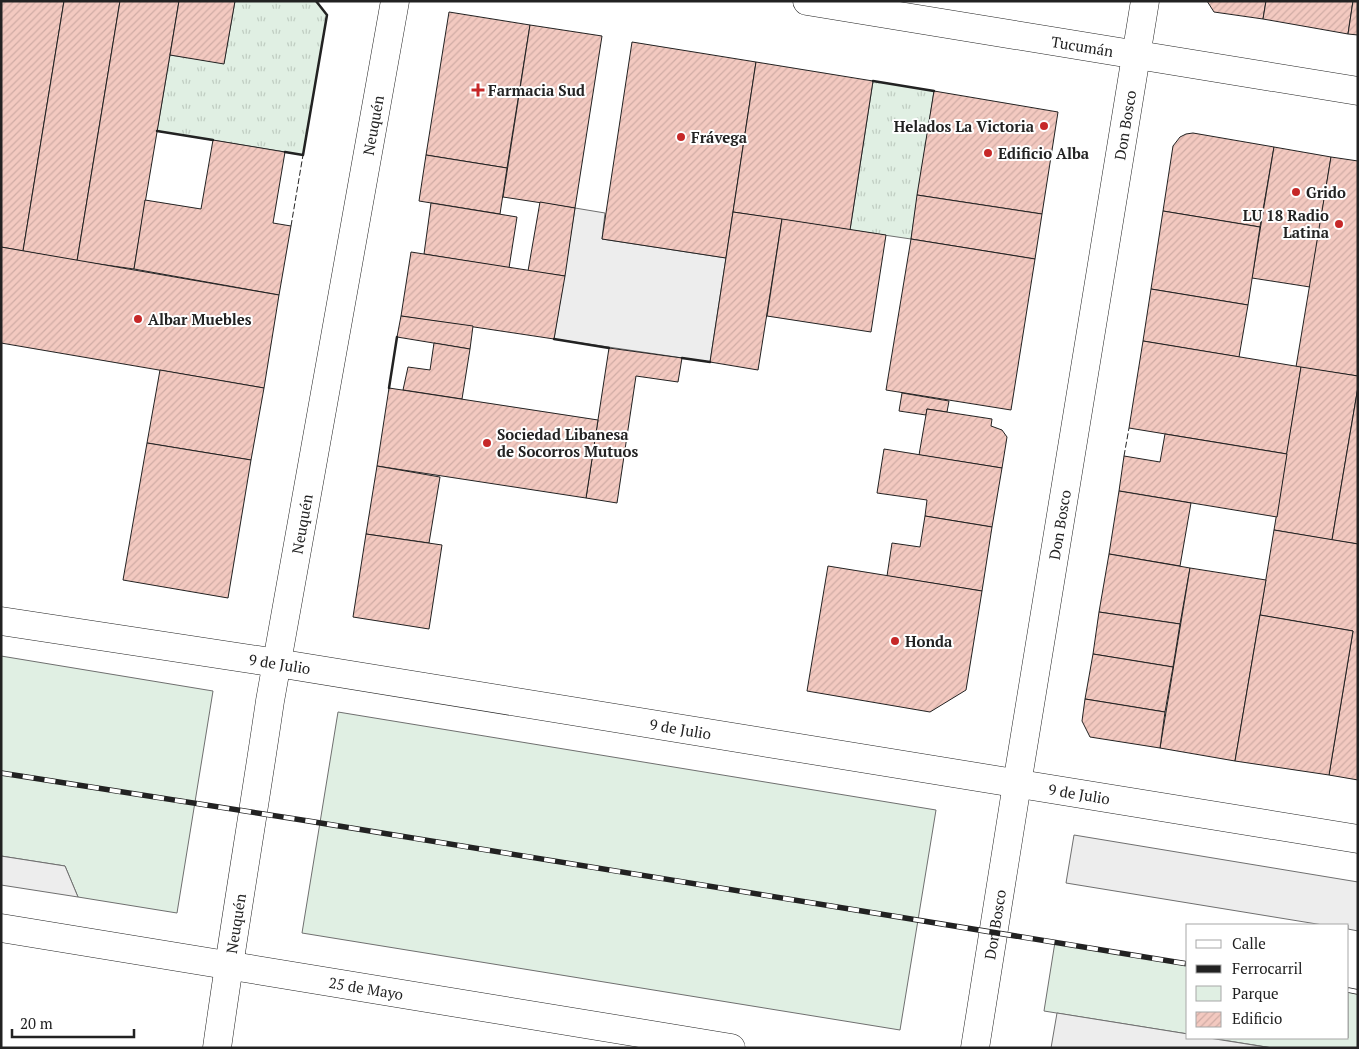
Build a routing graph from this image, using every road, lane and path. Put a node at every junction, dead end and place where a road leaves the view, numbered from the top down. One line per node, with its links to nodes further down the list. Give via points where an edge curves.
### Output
1 (395, 1): 7 (street, Neuquén)
2 (807, 1): 4 (street, Tucumán)
3 (1145, 1): 4 (street, Don Bosco)
4 (1137, 55): 5 (street, Tucumán); 8 (street, Don Bosco)
5 (1358, 91)
6 (1, 621): 7 (street, 9 de Julio)
7 (277, 663): 8 (street, 9 de Julio); 11 (street, Neuquén)
8 (1017, 784): 9 (street, 9 de Julio); 14 (street, Don Bosco)
9 (1358, 839)
10 (1, 928): 11 (street, 25 de Mayo)
11 (228, 964): 12 (street, Neuquén); 13 (street, 25 de Mayo)
12 (217, 1048)
13 (731, 1048)
14 (975, 1048)

